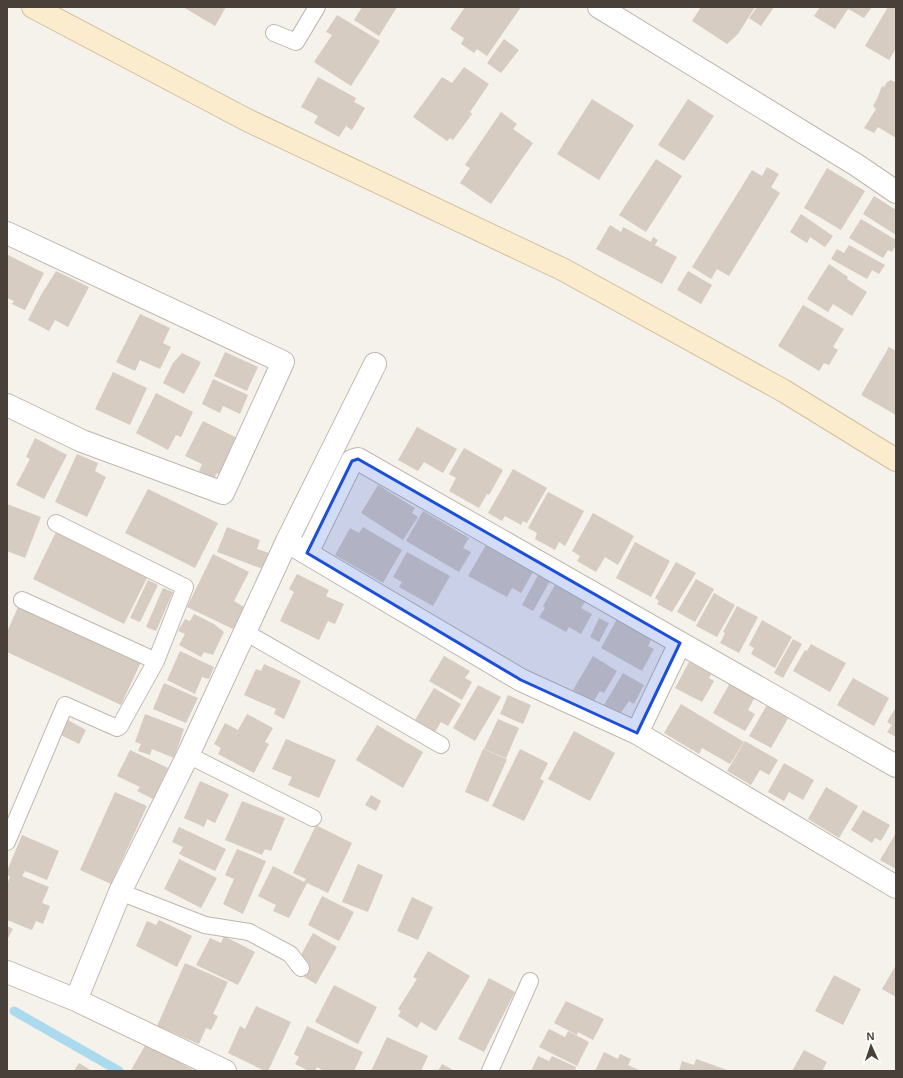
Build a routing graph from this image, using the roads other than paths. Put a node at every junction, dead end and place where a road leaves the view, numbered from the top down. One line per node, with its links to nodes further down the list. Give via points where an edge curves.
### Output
1 (33, 7): 9 (street, via 247,120 564,270 784,391)
2 (317, 7): 4 (lane, via 296,42)
3 (599, 7): 5 (street)
4 (274, 33)
5 (896, 192)
6 (7, 233): 8 (street, via 283,362 223,493 82,441)
7 (375, 364): 11 (street)
8 (7, 405)
9 (896, 460)
10 (56, 523): 16 (lane, via 185,587)
11 (287, 541): 12 (street); 14 (street)
12 (306, 552): 15 (street, via 352,461 358,459); 17 (street, via 521,680)
13 (22, 600): 16 (lane)
14 (245, 632): 18 (lane); 19 (street)
15 (680, 643): 17 (street); 20 (street)
16 (156, 661): 22 (lane, via 117,728 65,705)
17 (637, 733): 23 (street)
18 (441, 746)
19 (188, 755): 21 (lane); 24 (street)
20 (896, 766)
21 (313, 818)
22 (7, 842)
23 (896, 887)
24 (120, 892): 25 (lane, via 205,925 249,932 290,954); 28 (street)
25 (301, 968)
26 (7, 972): 28 (street)
27 (530, 981): 30 (lane)
28 (76, 1000): 29 (street)
29 (225, 1071)
30 (490, 1071)

